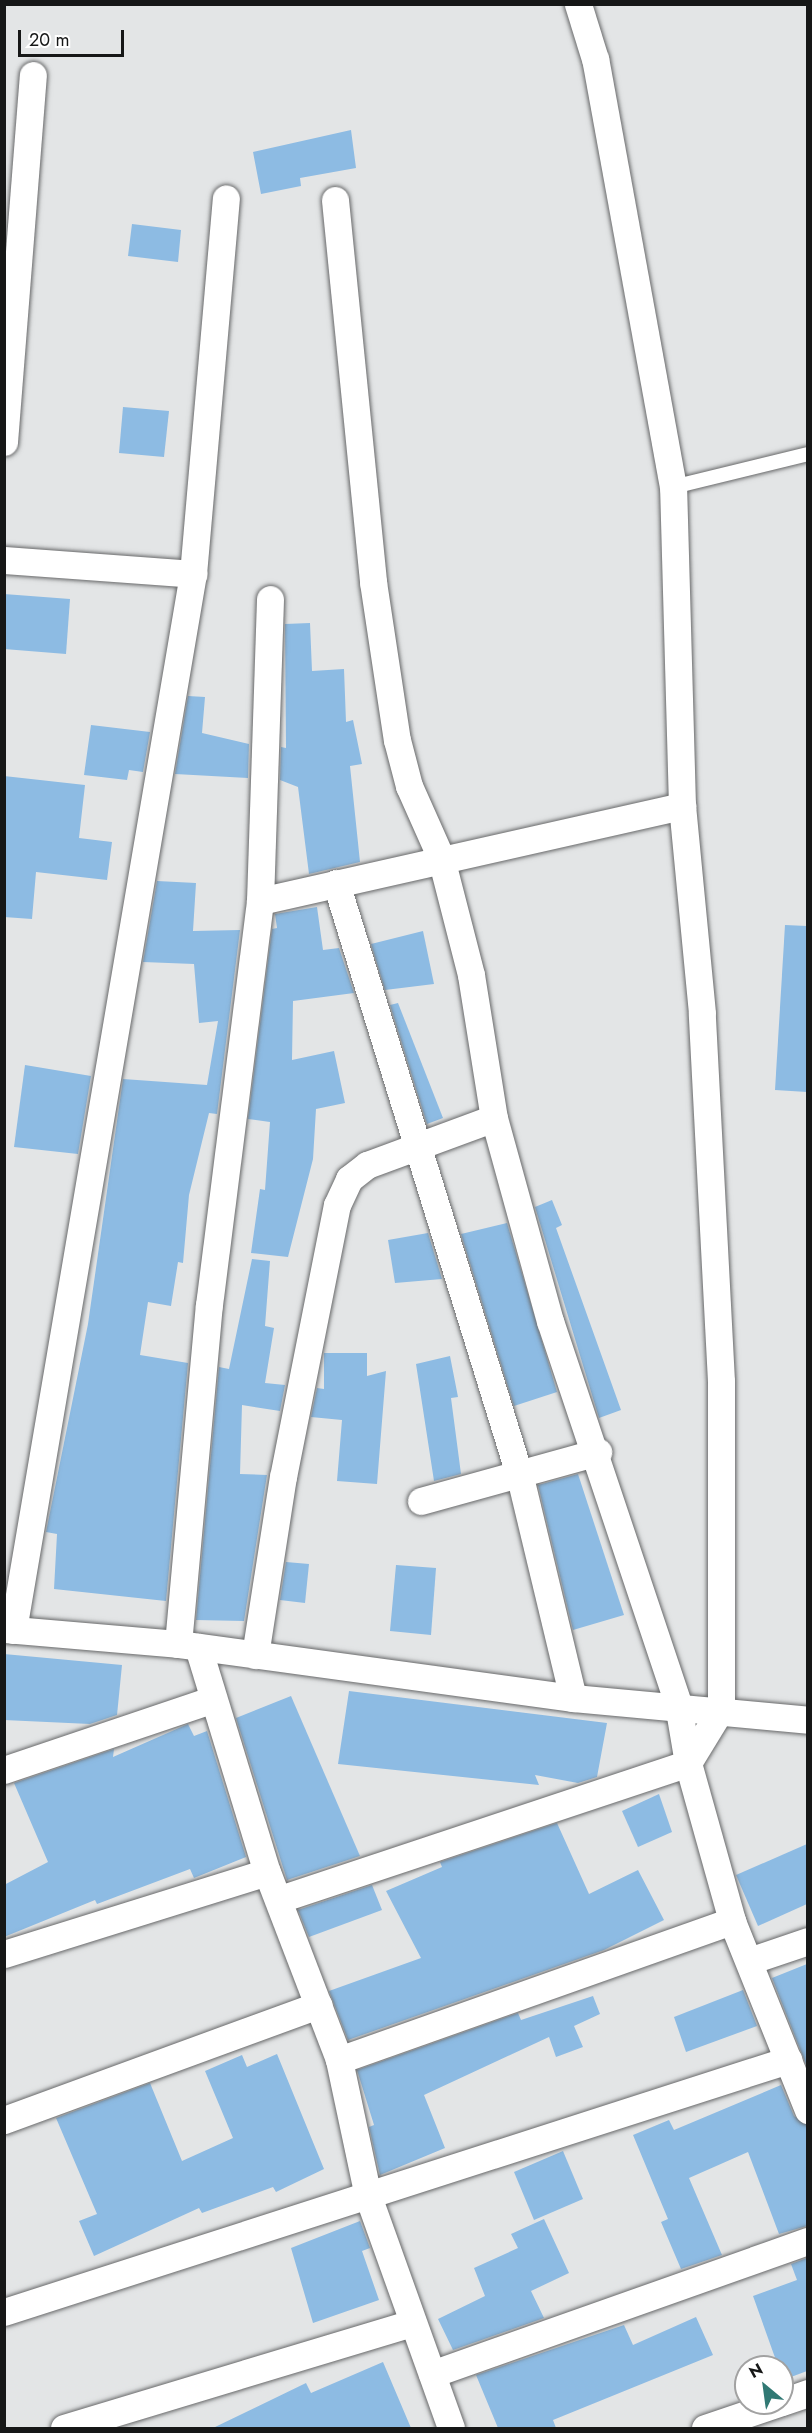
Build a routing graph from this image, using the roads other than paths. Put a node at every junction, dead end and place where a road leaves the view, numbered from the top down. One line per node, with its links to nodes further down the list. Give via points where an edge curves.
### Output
1 (578, 4): 7 (street, via 596,59)
2 (33, 75): 5 (street)
3 (226, 198): 9 (street)
4 (335, 201): 12 (street, via 373,582 397,740 409,786)
5 (4, 442)
6 (807, 454): 7 (lane)
7 (673, 487): 11 (street)
8 (4, 560): 9 (street)
9 (194, 574): 20 (street)
10 (270, 599): 14 (street)
11 (682, 807): 12 (street); 26 (street, via 702,1013 721,1381)
12 (441, 858): 13 (street); 15 (street, via 471,975)
13 (336, 883): 14 (street); 16 (street)
14 (260, 901): 21 (street, via 209,1305)
15 (494, 1118): 16 (street); 17 (street, via 550,1321)
16 (417, 1147): 18 (street); 22 (street, via 367,1165 349,1179 337,1204 282,1477)
17 (598, 1452): 18 (street); 25 (street)
18 (520, 1478): 19 (street); 23 (street)
19 (422, 1501)
20 (9, 1630): 21 (street)
21 (188, 1646): 22 (street); 24 (street)
22 (255, 1655): 23 (street)
23 (573, 1698): 25 (street)
24 (211, 1700): 29 (street); 30 (street)
25 (678, 1704): 26 (street); 28 (street)
26 (721, 1709): 27 (street); 28 (street)
27 (807, 1720)
28 (688, 1763): 31 (street); 32 (street)
29 (4, 1770)
30 (267, 1872): 31 (street); 34 (street)
31 (280, 1899): 36 (street)
32 (732, 1921): 35 (street); 37 (street)
33 (807, 1941): 35 (street)
34 (4, 1954)
35 (749, 1961): 38 (street)
36 (319, 2005): 37 (street); 40 (street)
37 (339, 2060): 41 (street)
38 (788, 2060): 39 (street); 41 (street)
39 (807, 2110)
40 (4, 2120)
41 (368, 2196): 43 (street); 44 (street)
42 (807, 2241): 45 (street)
43 (4, 2312)
44 (412, 2323): 45 (street); 47 (street)
45 (432, 2374): 48 (street)
46 (745, 2415): 49 (street)
47 (64, 2428)
48 (451, 2428)
49 (705, 2428)

